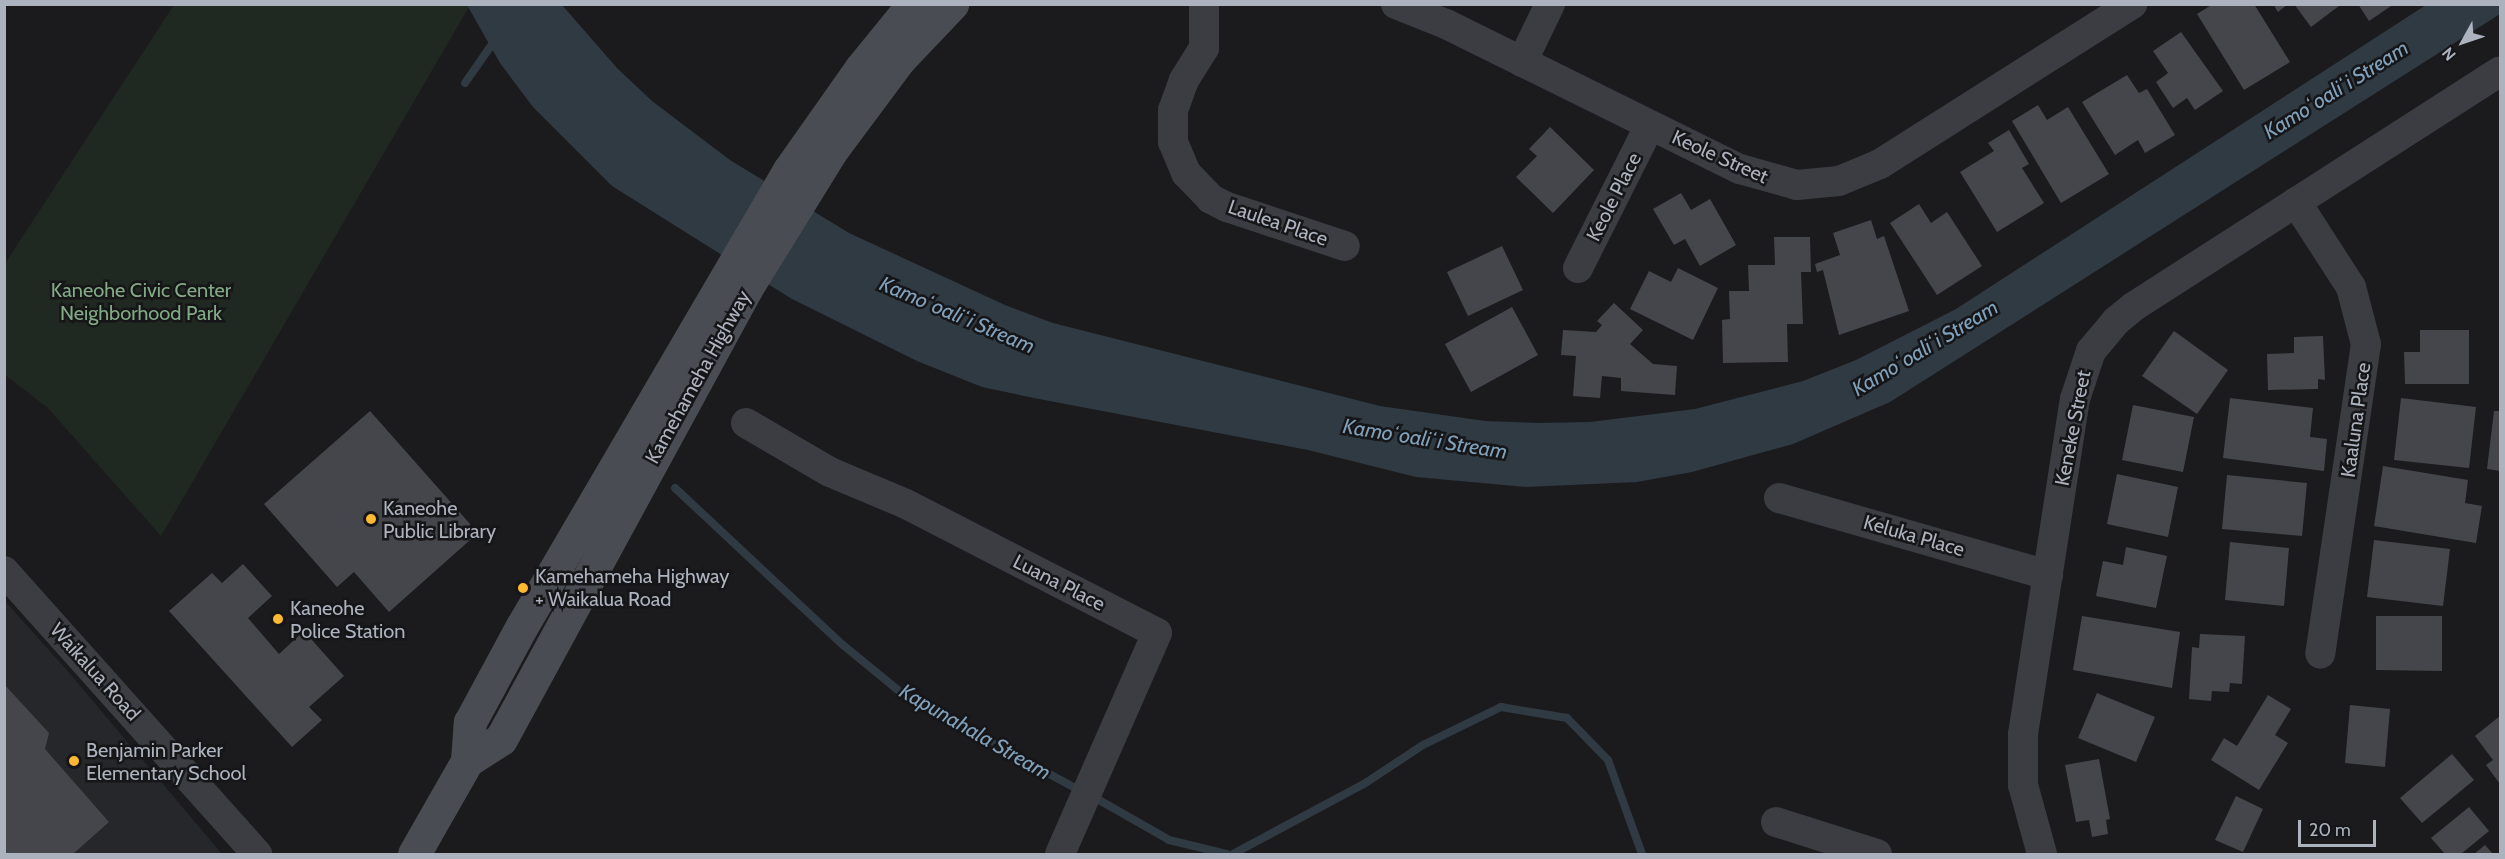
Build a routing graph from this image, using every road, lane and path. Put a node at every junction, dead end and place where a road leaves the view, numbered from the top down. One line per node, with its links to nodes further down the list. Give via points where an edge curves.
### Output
1 (913, 4): 10 (main road, Kamehameha Highway, via 861,69)
2 (952, 4): 10 (main road, Kamehameha Highway)
3 (1204, 4): 12 (street, Laulea Place, via 1204,48 1177,94 1173,118 1173,142 1186,173 1211,199 1227,207)
4 (1396, 4): 7 (street, Keole Street)
5 (1550, 4): 7 (street)
6 (2132, 4): 9 (street, Keole Street, via 1880,164 1839,181 1797,184 1758,177)
7 (1522, 62): 9 (street, Keole Street)
8 (2500, 71): 11 (street, Keneke Street)
9 (1650, 125): 13 (street, Keole Place)
10 (797, 180): 22 (main road, Kamehameha Highway, via 517,636 470,722 467,761)
11 (2296, 202): 17 (street, Keneke Street, via 2133,307 2100,337 2078,383); 18 (street, Kaaluna Place, via 2351,286 2366,344)
12 (1345, 246)
13 (1578, 268)
14 (746, 423): 23 (street, Luana Place, via 830,472 906,504 1157,633)
15 (1779, 498): 17 (street, Keluka Place)
16 (4, 571): 21 (street, Waikalua Road)
17 (2048, 575): 20 (street, Keneke Street, via 2021,759 2027,810)
18 (2320, 654)
19 (1776, 822): 24 (street)
20 (2040, 854)
21 (257, 855)
22 (414, 855)
23 (1060, 855)
24 (1876, 855)

